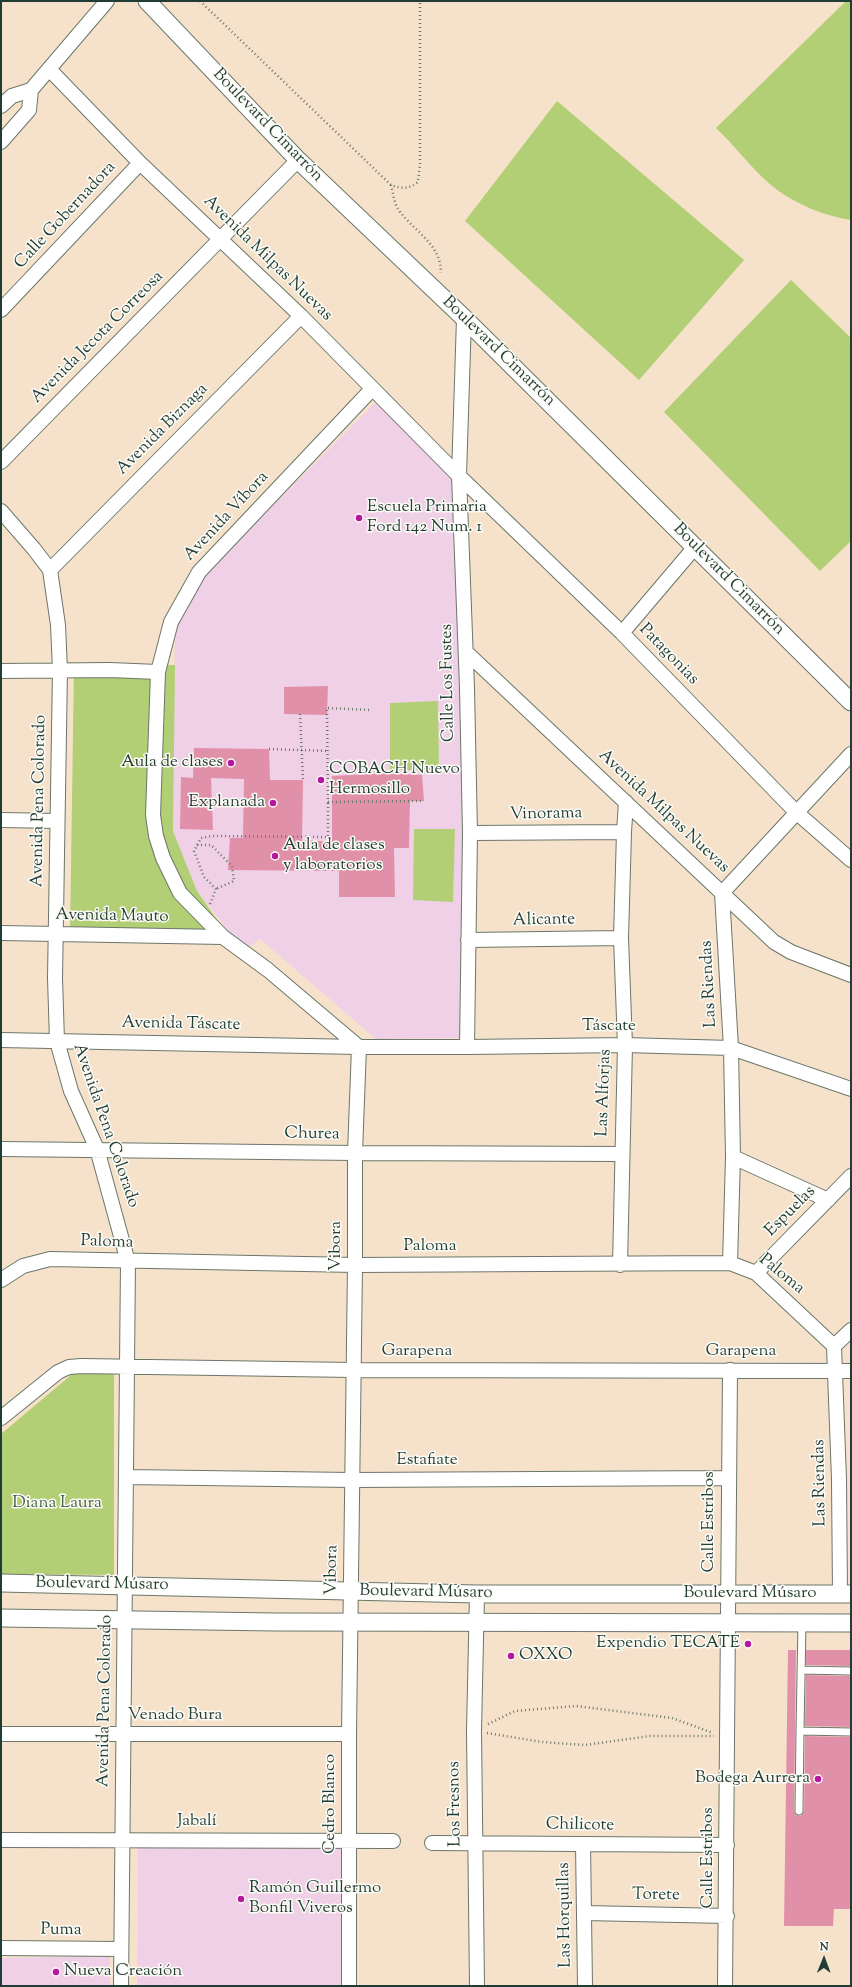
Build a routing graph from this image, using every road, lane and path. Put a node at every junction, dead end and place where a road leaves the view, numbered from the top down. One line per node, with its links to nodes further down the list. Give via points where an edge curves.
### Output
1 (107, 1): 5 (street)
2 (147, 1): 11 (street, Boulevard Cimarrón)
3 (200, 1): 13 (path)
4 (420, 1): 13 (path, via 418,182 412,187 400,189)
5 (49, 69): 6 (street); 12 (street, Avenida Milpas Nuevas)
6 (31, 90): 7 (street); 9 (street)
7 (7, 96): 8 (street); 9 (street)
8 (1, 106)
9 (30, 110): 10 (street)
10 (1, 142)
11 (298, 160): 14 (street, Avenida Jecota Correosa); 15 (street, Boulevard Cimarrón)
12 (140, 163): 14 (street, Avenida Milpas Nuevas); 16 (street, Calle Gobernadora)
13 (391, 185): 15 (path, via 397,208 430,242 441,265)
14 (221, 238): 17 (street, Avenida Milpas Nuevas); 20 (street, Avenida Jecota Correosa)
15 (441, 296): 18 (street, Boulevard Cimarrón)
16 (1, 310)
17 (301, 316): 19 (street, Avenida Milpas Nuevas); 24 (street, Avenida Biznaga)
18 (464, 318): 21 (street, Calle Los Fustes); 23 (street, Boulevard Cimarrón)
19 (372, 389): 21 (street, Avenida Milpas Nuevas); 29 (street, Avenida Víbora, via 199,572 170,622)
20 (1, 462)
21 (459, 476): 25 (street, Patagonias); 26 (street, Calle Los Fustes)
22 (1, 511): 24 (street, Avenida Pena Colorado)
23 (695, 547): 25 (street); 30 (street, Boulevard Cimarrón)
24 (50, 570): 27 (street, Avenida Pena Colorado, via 58,625)
25 (622, 633): 41 (street, Patagonias)
26 (466, 652): 40 (street, Avenida Milpas Nuevas); 45 (street, Calle Los Fustes)
27 (60, 670): 28 (street); 29 (street); 43 (street, Avenida Pena Colorado)
28 (1, 671)
29 (158, 672): 50 (street, Avenida Víbora, via 153,815 156,836 163,858 180,893)
30 (851, 702)
31 (369, 710): 35 (path, via 328,708)
32 (300, 714): 34 (path)
33 (269, 749): 34 (path)
34 (301, 750): 35 (path); 37 (path)
35 (329, 752): 39 (path)
36 (851, 754): 41 (street)
37 (303, 780)
38 (424, 801): 39 (path)
39 (328, 802): 46 (path, via 328,837 212,836 201,838)
40 (626, 802): 44 (street, Las Alforjas); 49 (street, Avenida Milpas Nuevas)
41 (796, 812): 47 (street, Patagonias); 49 (street)
42 (1, 820): 43 (street)
43 (57, 821): 52 (street, Avenida Pena Colorado)
44 (624, 832): 45 (street, Vinorama); 54 (street, Las Alforjas)
45 (470, 833): 55 (street, Calle Los Fustes)
46 (197, 845): 48 (path, via 194,851 204,877); 48 (path, via 211,845 232,866 234,881)
47 (851, 860)
48 (216, 890): 50 (path)
49 (722, 893): 56 (street, Avenida Milpas Nuevas, via 774,942 791,952); 62 (street, Las Riendas)
50 (205, 918): 53 (street, Avenida Víbora)
51 (1, 933): 52 (street, Avenida Mauto)
52 (55, 934): 53 (street, Avenida Mauto); 58 (street, Avenida Pena Colorado)
53 (223, 936): 60 (street)
54 (622, 938): 55 (street, Alicante); 59 (street, Las Alforjas)
55 (468, 940): 61 (street, Calle Los Fustes)
56 (851, 975)
57 (1, 1040): 58 (street, Avenida Táscate)
58 (57, 1041): 60 (street, Avenida Táscate); 65 (street, Avenida Pena Colorado, via 71,1091)
59 (625, 1045): 61 (street, Táscate); 62 (street, Táscate); 67 (street, Las Alforjas)
60 (360, 1047): 61 (street, Táscate); 66 (street, Vibora)
61 (467, 1047)
62 (732, 1048): 63 (street, Táscate); 68 (street, Las Riendas)
63 (851, 1089)
64 (1, 1149): 65 (street, Churea)
65 (97, 1149): 66 (street, Churea); 71 (street, Avenida Pena Colorado)
66 (355, 1153): 67 (street, Churea); 73 (street, Vibora)
67 (622, 1154): 74 (street, Las Alforjas)
68 (733, 1157): 70 (street); 72 (street, Las Riendas)
69 (851, 1176): 70 (street, Espuelas)
70 (828, 1200): 75 (street, Espuelas)
71 (128, 1262): 73 (street, Paloma); 76 (street, Paloma, via 50,1259 23,1266); 79 (street, Avenida Pena Colorado)
72 (730, 1263): 74 (street, Paloma); 75 (street, Paloma)
73 (355, 1265): 74 (street, Paloma); 80 (street, Vibora)
74 (620, 1265)
75 (756, 1273): 78 (street, Paloma)
76 (1, 1280)
77 (851, 1330): 78 (street)
78 (834, 1346): 82 (street, Las Riendas)
79 (127, 1367): 80 (street, Garapena); 84 (street, Garapena, via 69,1367 58,1372); 85 (street, Avenida Pena Colorado)
80 (353, 1370): 81 (street, Garapena); 88 (street, Vibora)
81 (730, 1370): 82 (street, Garapena); 86 (street, Calle Estribos)
82 (835, 1370): 83 (street, Garapena); 87 (street, Las Riendas)
83 (851, 1371)
84 (1, 1418)
85 (126, 1477): 88 (street, Estafiate); 90 (street, Avenida Pena Colorado)
86 (728, 1478): 88 (street, Estafiate); 92 (street, Calle Estribos)
87 (845, 1479): 94 (street, Las Riendas)
88 (352, 1480): 91 (street, Vibora)
89 (1, 1583): 90 (street, Boulevard Músaro)
90 (126, 1586): 91 (street, Boulevard Músaro); 96 (street, Avenida Pena Colorado)
91 (351, 1592): 93 (street, Boulevard Músaro); 97 (street, Vibora)
92 (728, 1593): 93 (street, Boulevard Músaro); 94 (street, Boulevard Músaro); 99 (street, Calle Estribos)
93 (477, 1594): 98 (street, Los Fresnos)
94 (846, 1594)
95 (1, 1618): 96 (street, Boulevard Músaro)
96 (126, 1619): 97 (street, Boulevard Músaro); 108 (street, Avenida Pena Colorado)
97 (351, 1621): 98 (street, Boulevard Músaro); 109 (street, Cedro Blanco)
98 (476, 1622): 99 (street, Boulevard Músaro); 104 (street, Los Fresnos)
99 (727, 1623): 100 (street, Boulevard Músaro); 110 (street, Calle Estribos)
100 (802, 1623): 101 (street, Boulevard Músaro); 102 (lane)
101 (851, 1623)
102 (801, 1670): 103 (lane); 105 (lane)
103 (851, 1671)
104 (474, 1731): 110 (path, via 542,1742 585,1745 650,1736); 110 (path, via 515,1711 576,1706 672,1718); 117 (street, Los Fresnos)
105 (800, 1731): 106 (lane); 111 (lane)
106 (851, 1732)
107 (1, 1734): 108 (street, Venado Bura)
108 (123, 1734): 109 (street, Venado Bura); 113 (street, Avenida Pena Colorado)
109 (349, 1734): 114 (street, Cedro Blanco)
110 (727, 1737): 119 (street, Calle Estribos)
111 (799, 1811)
112 (1, 1840): 113 (street, Jabalí)
113 (122, 1840): 114 (street, Jabalí); 123 (street, Avenida Pena Colorado)
114 (349, 1841): 115 (street, Jabalí); 125 (street, Cedro Blanco)
115 (393, 1841)
116 (432, 1843): 117 (street, Chilicote)
117 (475, 1843): 118 (street, Chilicote); 126 (street, Los Fresnos)
118 (583, 1844): 119 (street, Chilicote); 120 (street, Las Horquillas)
119 (727, 1846): 121 (street, Calle Estribos)
120 (584, 1913): 121 (street, Torete); 127 (street, Las Horquillas)
121 (727, 1916): 128 (street, Calle Estribos)
122 (1, 1948): 123 (street, Puma)
123 (121, 1949): 124 (street, Avenida Pena Colorado)
124 (121, 1986)
125 (349, 1986)
126 (477, 1986)
127 (585, 1986)
128 (725, 1986)

